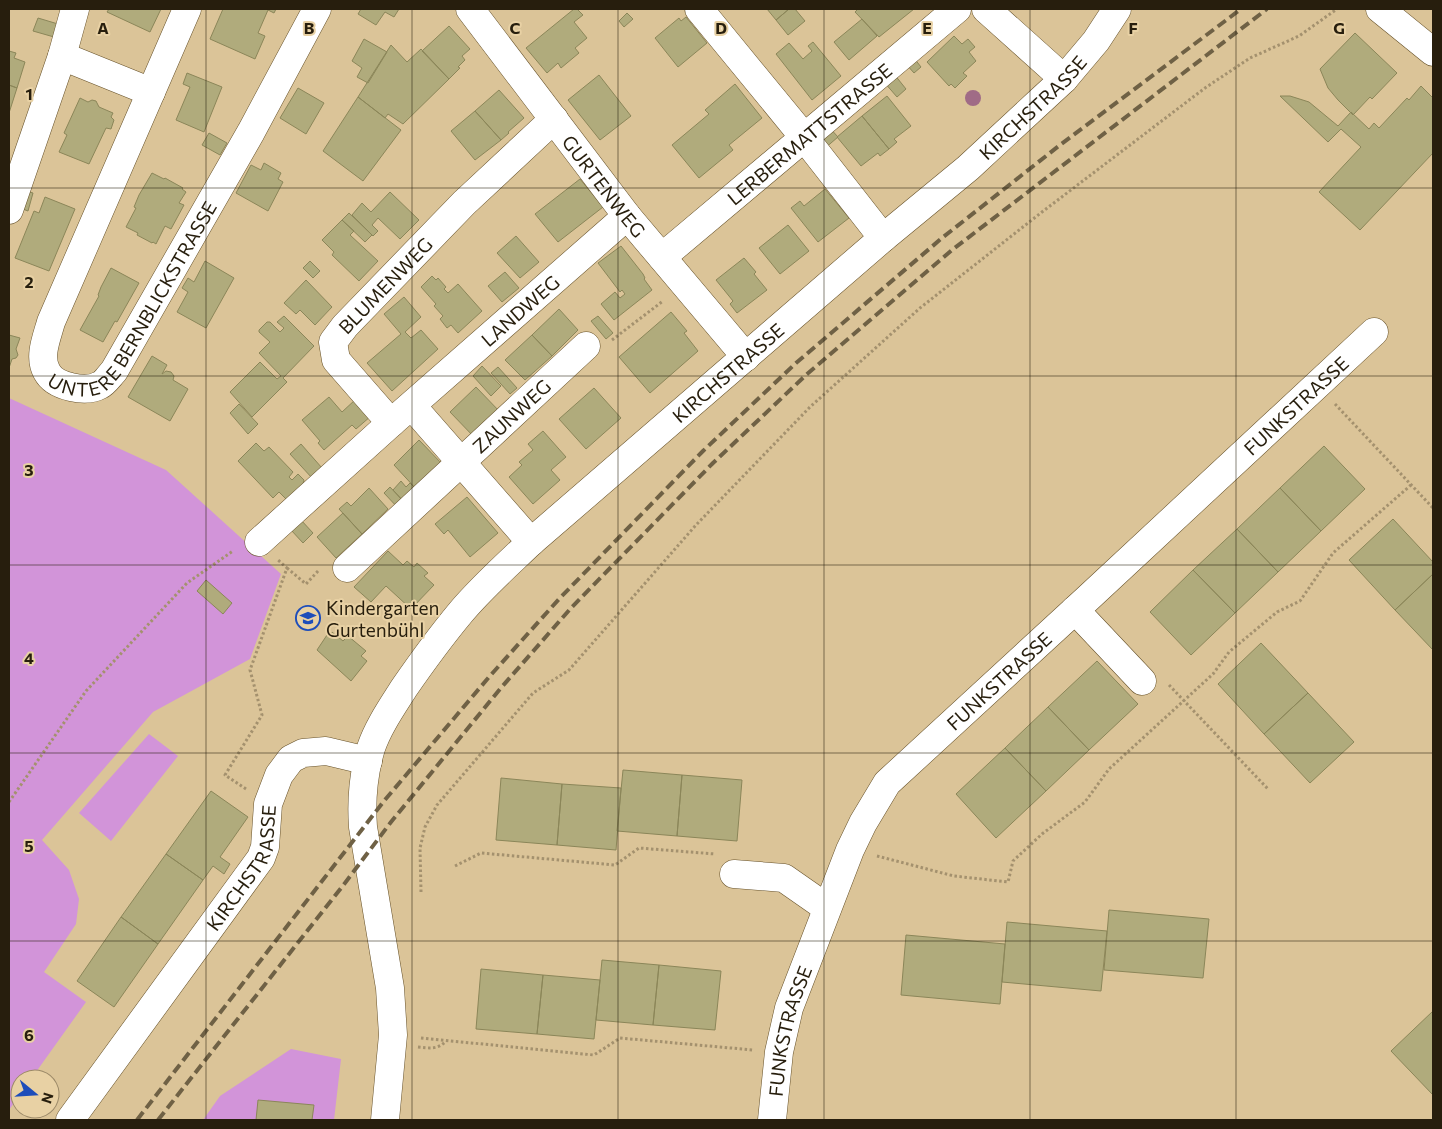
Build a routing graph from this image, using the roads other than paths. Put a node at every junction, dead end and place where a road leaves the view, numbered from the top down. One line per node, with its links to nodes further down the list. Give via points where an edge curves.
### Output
1 (75, 9): 11 (street)
2 (187, 9): 13 (street, UNTERE BERNBLICKSTRASSE)
3 (317, 9): 13 (street, UNTERE BERNBLICKSTRASSE, via 251,132 114,371 100,385 78,390 60,384 47,372 43,354 51,322)
4 (470, 9): 14 (street, GURTENWEG)
5 (699, 9): 15 (street)
6 (957, 9): 15 (street, LERBERMATTSTRASSE)
7 (986, 9): 12 (street)
8 (1117, 9): 12 (street, KIRCHSTRASSE)
9 (1380, 9): 10 (street)
10 (1433, 52)
11 (62, 56): 13 (street); 16 (street)
12 (1064, 79): 18 (street, KIRCHSTRASSE, via 968,168)
13 (151, 92)
14 (554, 118): 17 (street, GURTENWEG); 24 (street, BLUMENWEG, via 464,203 333,342 336,360)
15 (804, 137): 18 (street); 19 (street, LERBERMATTSTRASSE)
16 (9, 210)
17 (627, 216): 19 (street, GURTENWEG); 23 (street, LANDWEG)
18 (883, 238): 22 (street, KIRCHSTRASSE)
19 (662, 257): 22 (street, GURTENWEG)
20 (1374, 332): 29 (street, FUNKSTRASSE)
21 (586, 346): 25 (street, ZAUNWEG)
22 (746, 357): 27 (street, KIRCHSTRASSE)
23 (412, 406): 24 (street); 25 (street)
24 (391, 423): 26 (street)
25 (461, 462): 27 (street); 28 (street, ZAUNWEG)
26 (259, 542)
27 (531, 542): 31 (street, KIRCHSTRASSE, via 461,612 416,671 385,718)
28 (347, 568)
29 (1075, 610): 30 (street); 33 (street, FUNKSTRASSE, via 887,783 850,850)
30 (1154, 681)
31 (368, 761): 34 (street, KIRCHSTRASSE, via 326,751 303,753 292,759 279,775 268,804 265,847 261,858); 35 (street, KIRCHSTRASSE, via 362,791 363,827 386,958 393,1035)
32 (728, 864): 33 (street, via 784,878)
33 (827, 908): 36 (street, FUNKSTRASSE, via 789,1008 779,1052)
34 (70, 1120)
35 (385, 1120)
36 (772, 1120)

